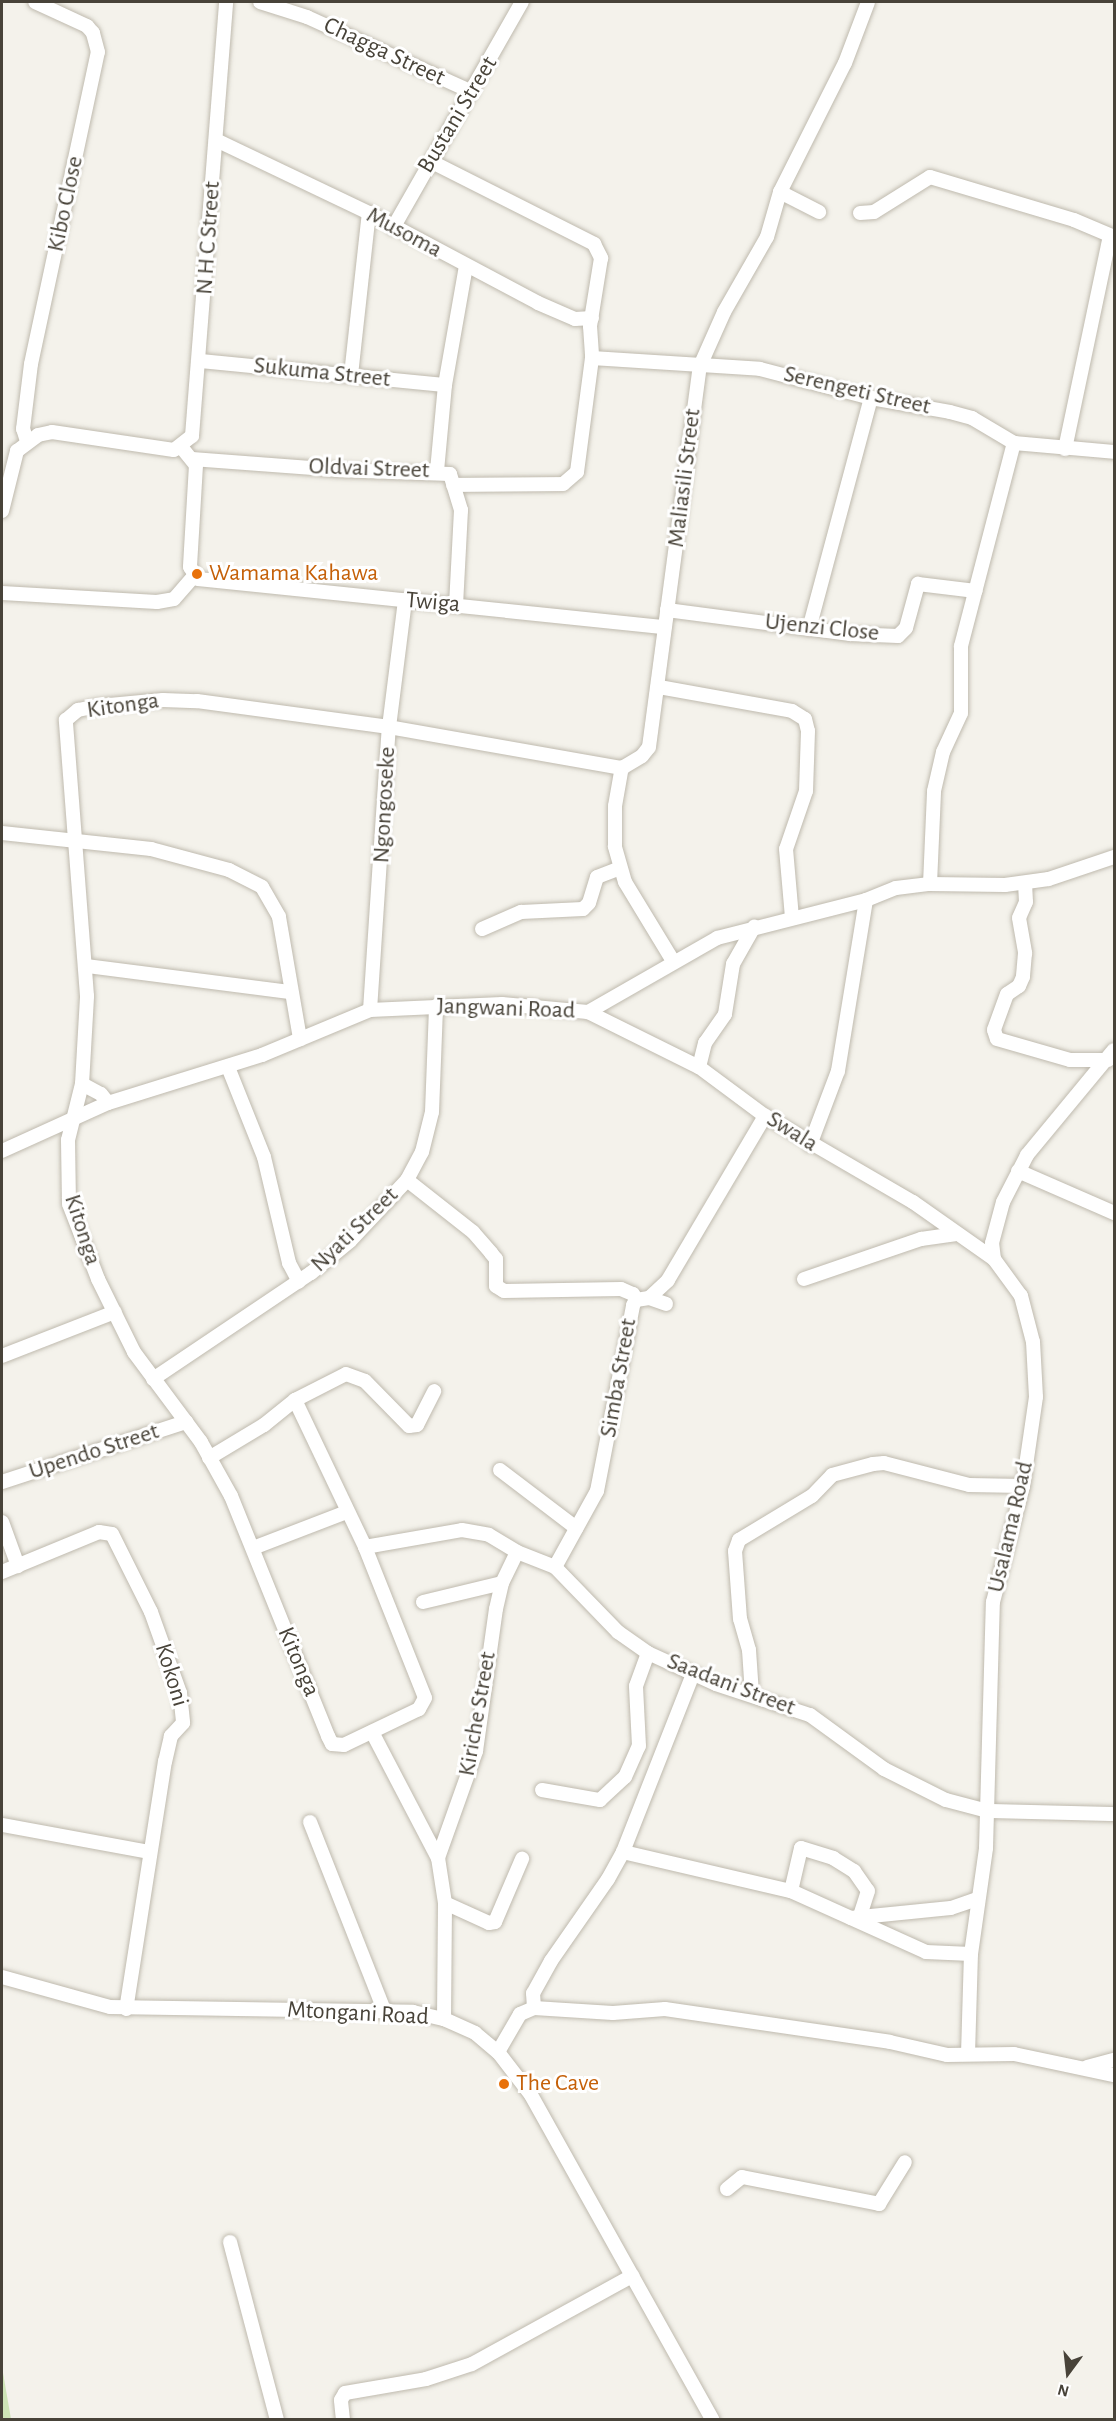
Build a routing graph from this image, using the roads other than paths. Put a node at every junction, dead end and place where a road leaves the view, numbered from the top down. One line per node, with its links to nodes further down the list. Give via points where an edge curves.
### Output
1 (35, 2): 23 (street, Kibo Close, via 87,26 98,52 31,364 23,429)
2 (226, 2): 7 (street, N H C Street)
3 (260, 2): 6 (street, Chagga Street, via 307,17)
4 (522, 2): 6 (street, Bustani Street)
5 (868, 2): 9 (street, Maliasili Street, via 845,63)
6 (472, 92): 8 (street, Bustani Street)
7 (216, 140): 11 (street, Musoma); 18 (street, N H C Street)
8 (432, 162): 13 (street, Bustani Street); 16 (street, via 597,247 601,258)
9 (780, 192): 10 (street); 19 (street, Maliasili Street, via 766,237 724,312)
10 (819, 212)
11 (369, 213): 13 (street, Musoma); 20 (street)
12 (860, 213): 14 (street, via 874,212 930,177 1074,220)
13 (393, 228): 15 (street, Musoma)
14 (1112, 237): 26 (street)
15 (466, 266): 16 (street, Musoma, via 566,315); 21 (street)
16 (592, 318): 17 (street)
17 (592, 358): 19 (street, Serengeti Street); 30 (street, via 580,458 573,478 563,484)
18 (200, 361): 20 (street, Sukuma Street); 25 (street, N H C Street, via 195,428)
19 (700, 366): 22 (street, Serengeti Street, via 760,369); 37 (street, Maliasili Street)
20 (351, 375): 21 (street, Sukuma Street)
21 (445, 385): 29 (street)
22 (872, 398): 24 (street, Serengeti Street, via 972,418); 39 (street)
23 (27, 441): 25 (street, via 52,432 159,450); 31 (street, via 11,463)
24 (1014, 443): 26 (street, Serengeti Street); 33 (street)
25 (182, 448): 28 (street)
26 (1065, 449): 27 (street, Serengeti Street)
27 (1114, 452)
28 (192, 459): 29 (street, Oldvai Street, via 337,470); 32 (street, via 198,478 190,567)
29 (437, 471): 30 (street, Oldvai Street, via 450,474)
30 (453, 485): 36 (street, Oldvai Street, via 461,510)
31 (2, 511)
32 (194, 576): 34 (street, via 174,599 158,602); 35 (street, Twiga, via 226,583)
33 (976, 591): 39 (street, Ujenzi Close, via 918,584 906,628 898,636); 48 (street, via 961,646 961,713 943,752 934,791)
34 (2, 593)
35 (405, 600): 36 (street, Twiga); 41 (street, Ngongoseke)
36 (456, 605): 38 (street, Twiga)
37 (667, 610): 38 (street, Maliasili Street); 39 (street, Ujenzi Close)
38 (665, 627): 40 (street, Maliasili Street)
39 (809, 629)
40 (659, 687): 42 (street, Maliasili Street, via 649,747); 50 (street, via 792,711 805,719 806,791 786,849)
41 (389, 727): 42 (street, Kitonga); 44 (street, Kitonga, via 197,701 163,700 78,710 66,720); 57 (street, Ngongoseke)
42 (622, 768): 46 (street, via 615,806)
43 (2, 832): 44 (street)
44 (74, 840): 54 (street, Kitonga); 55 (street, via 151,849 229,870 262,887 279,917)
45 (1114, 857): 47 (street, Jangwani Road)
46 (620, 868): 52 (street, via 597,877 589,903 583,909 521,912); 53 (street, via 635,902)
47 (1025, 883): 48 (street, Jangwani Road); 60 (street, via 1026,902 1018,918 1025,953 1023,977 1019,986 1007,994 994,1030 997,1039 1070,1060)
48 (930, 884): 49 (street, Jangwani Road, via 896,888)
49 (866, 900): 50 (street, Jangwani Road); 67 (street, via 838,1071)
50 (792, 918): 51 (street, Jangwani Road)
51 (754, 927): 53 (street, Jangwani Road, via 717,938); 62 (street, via 733,964 725,1014 705,1043)
52 (482, 929)
53 (673, 961): 58 (street, Jangwani Road)
54 (87, 966): 55 (street); 63 (street, Kitonga)
55 (290, 992): 59 (street)
56 (436, 1006): 57 (street, Jangwani Road); 58 (street, Jangwani Road, via 502,1004); 70 (street, Nyati Street, via 432,1112 422,1152)
57 (370, 1010): 59 (street, Jangwani Road)
58 (588, 1011): 62 (street, Swala)
59 (300, 1039): 61 (street, Jangwani Road)
60 (1111, 1055): 69 (street)
61 (228, 1066): 64 (street, Jangwani Road); 75 (street, via 264,1157 289,1263)
62 (699, 1067): 65 (street, Swala)
63 (82, 1084): 64 (street); 66 (street, Kitonga)
64 (108, 1102): 66 (street, Jangwani Road)
65 (765, 1116): 67 (street, Swala); 76 (street, Simba Street, via 708,1211 692,1246 668,1280)
66 (74, 1119): 68 (street, Jangwani Road); 78 (street, Kitonga, via 67,1159 69,1204)
67 (810, 1145): 72 (street, Swala, via 913,1202)
68 (2, 1151)
69 (1018, 1171): 71 (street); 73 (street, via 997,1221)
70 (407, 1180): 75 (street, Nyati Street, via 350,1241); 76 (street, via 473,1232 491,1253 496,1259 496,1286 504,1290 621,1289)
71 (1114, 1214)
72 (955, 1234): 73 (street, Swala); 74 (street, via 921,1239)
73 (994, 1259): 87 (street, Usalama Road, via 1021,1296 1033,1342 1036,1397)
74 (804, 1280)
75 (299, 1282): 80 (street, Nyati Street)
76 (643, 1299): 77 (street); 90 (street, Simba Street, via 597,1491)
77 (666, 1304)
78 (115, 1312): 79 (street); 80 (street, Kitonga, via 134,1352)
79 (2, 1356)
80 (153, 1379): 83 (street, Kitonga)
81 (434, 1391): 82 (street, via 417,1425 409,1426 365,1381 353,1374 328,1381)
82 (295, 1400): 84 (street, via 264,1425); 88 (street, Kitonga)
83 (186, 1422): 84 (street, Kitonga); 86 (street, Upendo Street)
84 (209, 1458): 92 (street, Kitonga, via 231,1496)
85 (500, 1470): 90 (street)
86 (2, 1482)
87 (1023, 1486): 101 (street, via 969,1485 884,1463 873,1464 832,1475 812,1496 739,1540 735,1551); 104 (street, Usalama Road, via 993,1602)
88 (347, 1512): 91 (street, Kitonga); 92 (street)
89 (2, 1522): 94 (street)
90 (576, 1528): 95 (street, Simba Street)
91 (365, 1547): 93 (street, Saadani Street, via 462,1530 489,1535); 102 (street, Kitonga, via 425,1698 419,1709)
92 (253, 1548): 102 (street, Kitonga, via 332,1744 344,1745)
93 (517, 1552): 95 (street, Saadani Street); 97 (street, Kiriche Street)
94 (18, 1566): 96 (street, Kokoni); 108 (street, Kokoni, via 99,1532 117,1538 151,1612 184,1709 183,1723 168,1746)
95 (555, 1567): 99 (street, Saadani Street, via 618,1632)
96 (2, 1572)
97 (502, 1583): 98 (street); 110 (street, Kiriche Street, via 476,1751)
98 (423, 1602)
99 (648, 1653): 100 (street, Saadani Street); 103 (street, via 636,1686 639,1746 625,1777 600,1800)
100 (693, 1674): 101 (street, Saadani Street); 109 (street)
101 (752, 1694): 104 (street, Saadani Street, via 810,1715 884,1769 922,1788 964,1806)
102 (372, 1732): 110 (street)
103 (542, 1790)
104 (988, 1811): 105 (street, Saadani Street); 113 (street, Usalama Road)
105 (1114, 1814)
106 (310, 1822): 121 (street)
107 (2, 1825): 108 (street)
108 (150, 1852): 120 (street, Kokoni)
109 (623, 1852): 112 (street); 119 (street, via 551,1961 533,1993)
110 (438, 1858): 114 (street, Kiriche Street)
111 (522, 1860): 114 (street, via 495,1922 489,1923)
112 (792, 1891): 115 (street); 116 (street, via 801,1848 845,1863 868,1891)
113 (977, 1899): 116 (street, via 951,1908); 117 (street, Usalama Road)
114 (445, 1903): 122 (street, Kiriche Street)
115 (843, 1916): 116 (street); 117 (street, via 926,1952)
116 (859, 1919)
117 (971, 1954): 124 (street, Usalama Road)
118 (2, 1977): 120 (street, Mtongani Road)
119 (534, 2008): 123 (street, via 520,2014); 124 (street, via 613,2013 665,2008 879,2040 947,2055)
120 (126, 2009): 121 (street, Mtongani Road)
121 (384, 2010): 122 (street, Mtongani Road)
122 (444, 2019): 123 (street, Mtongani Road, via 486,2041)
123 (498, 2052): 131 (street, Mtongani Road, via 531,2095)
124 (968, 2054): 126 (street, via 1014,2054)
125 (1114, 2060): 126 (street)
126 (1084, 2067): 127 (street)
127 (1114, 2075)
128 (904, 2162): 129 (street, via 879,2204 742,2176)
129 (727, 2189)
130 (230, 2242): 132 (street)
131 (632, 2276): 133 (street, via 472,2364 426,2379 345,2393 341,2400); 134 (street, Mtongani Road)
132 (277, 2420)
133 (343, 2420)
134 (713, 2420)

